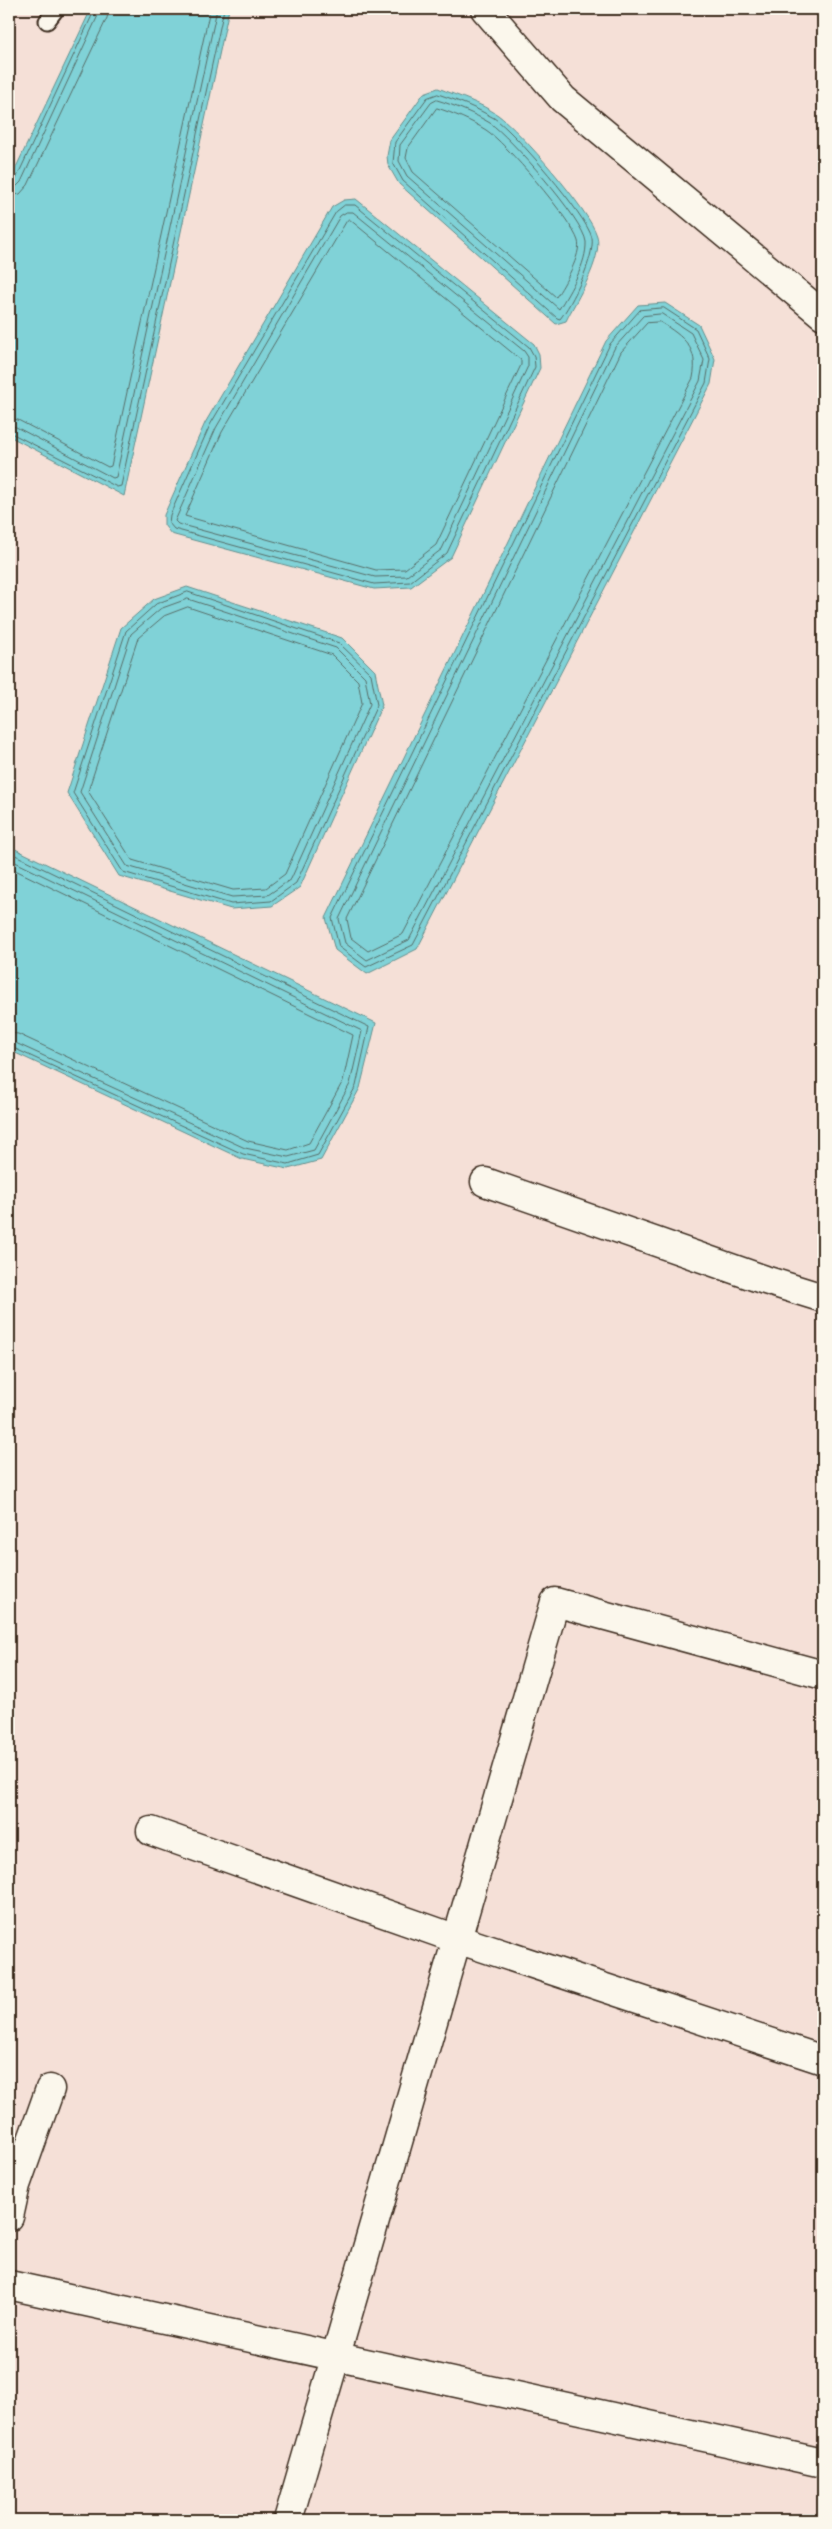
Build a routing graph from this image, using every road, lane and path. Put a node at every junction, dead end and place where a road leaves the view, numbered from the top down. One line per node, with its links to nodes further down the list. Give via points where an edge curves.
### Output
1 (56, 9): 3 (lane)
2 (485, 9): 4 (street, via 563,99)
3 (47, 22)
4 (823, 315)
5 (485, 1182): 6 (street)
6 (823, 1298)
7 (823, 1675): 9 (street, via 555,1602)
8 (151, 1831): 9 (street)
9 (457, 1939): 10 (street); 14 (street)
10 (823, 2060)
11 (50, 2089): 12 (street, via 16,2185)
12 (9, 2217)
13 (9, 2284): 14 (street)
14 (336, 2356): 15 (street); 16 (street)
15 (823, 2462)
16 (288, 2520)

